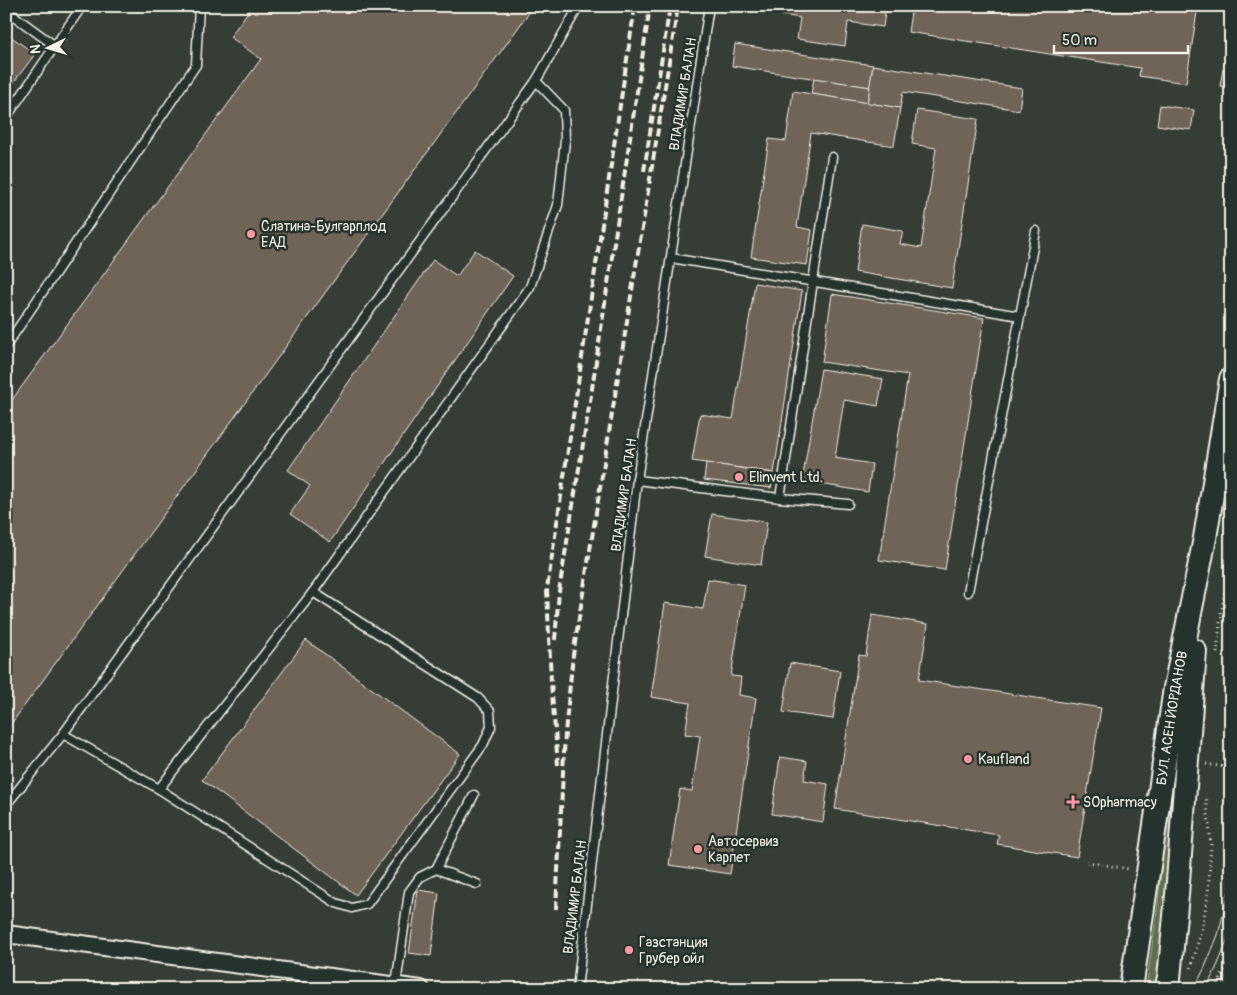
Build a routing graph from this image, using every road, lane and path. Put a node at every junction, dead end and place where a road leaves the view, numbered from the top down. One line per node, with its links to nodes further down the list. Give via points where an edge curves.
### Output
1 (82, 6): 6 (lane)
2 (199, 6): 14 (lane, via 196,65)
3 (579, 6): 7 (lane)
4 (709, 6): 11 (lane, ВЛАДИМИР БАЛАН)
5 (6, 10): 6 (lane)
6 (55, 46): 8 (lane)
7 (536, 81): 22 (lane, via 564,110 565,140 558,205 530,287); 25 (lane)
8 (6, 118)
9 (832, 158): 12 (lane)
10 (1036, 231): 13 (lane)
11 (671, 258): 12 (lane); 17 (lane, ВЛАДИМИР БАЛАН)
12 (813, 282): 13 (lane); 18 (lane)
13 (1020, 316): 23 (lane)
14 (6, 346)
15 (1231, 379): 16 (main road, БУЛ. АСЕН ЙОРДАНОВ)
16 (1223, 478): 20 (main road, БУЛ. АСЕН ЙОРДАНОВ)
17 (637, 480): 18 (lane); 45 (lane, ВЛАДИМИР БАЛАН)
18 (780, 498): 19 (lane)
19 (848, 504)
20 (1206, 538): 46 (main road, БУЛ. АСЕН ЙОРДАНОВ, via 1175,688); 47 (main road, БУЛ. АСЕН ЙОРДАНОВ)
21 (1231, 554): 24 (path)
22 (313, 592): 31 (lane); 31 (lane, via 478,698 490,711 491,727 483,745 366,904 352,908 336,904)
23 (968, 592)
24 (1216, 661)
25 (63, 734): 31 (lane); 33 (lane)
26 (1207, 756): 27 (path)
27 (1206, 764): 28 (path); 29 (path)
28 (1231, 768)
29 (1206, 773)
30 (1206, 788): 38 (path, via 1211,844)
31 (159, 789)
32 (474, 795): 35 (lane)
33 (7, 803)
34 (1087, 862): 36 (path)
35 (436, 869): 37 (lane); 43 (lane, via 420,877 409,892)
36 (1132, 870)
37 (477, 884)
38 (1202, 928): 39 (path); 42 (path)
39 (1208, 930)
40 (6, 934): 43 (street)
41 (1231, 955): 48 (path)
42 (1190, 970)
43 (396, 986): 44 (street)
44 (421, 989)
45 (577, 989)
46 (1131, 989)
47 (1166, 989)
48 (1216, 989)

